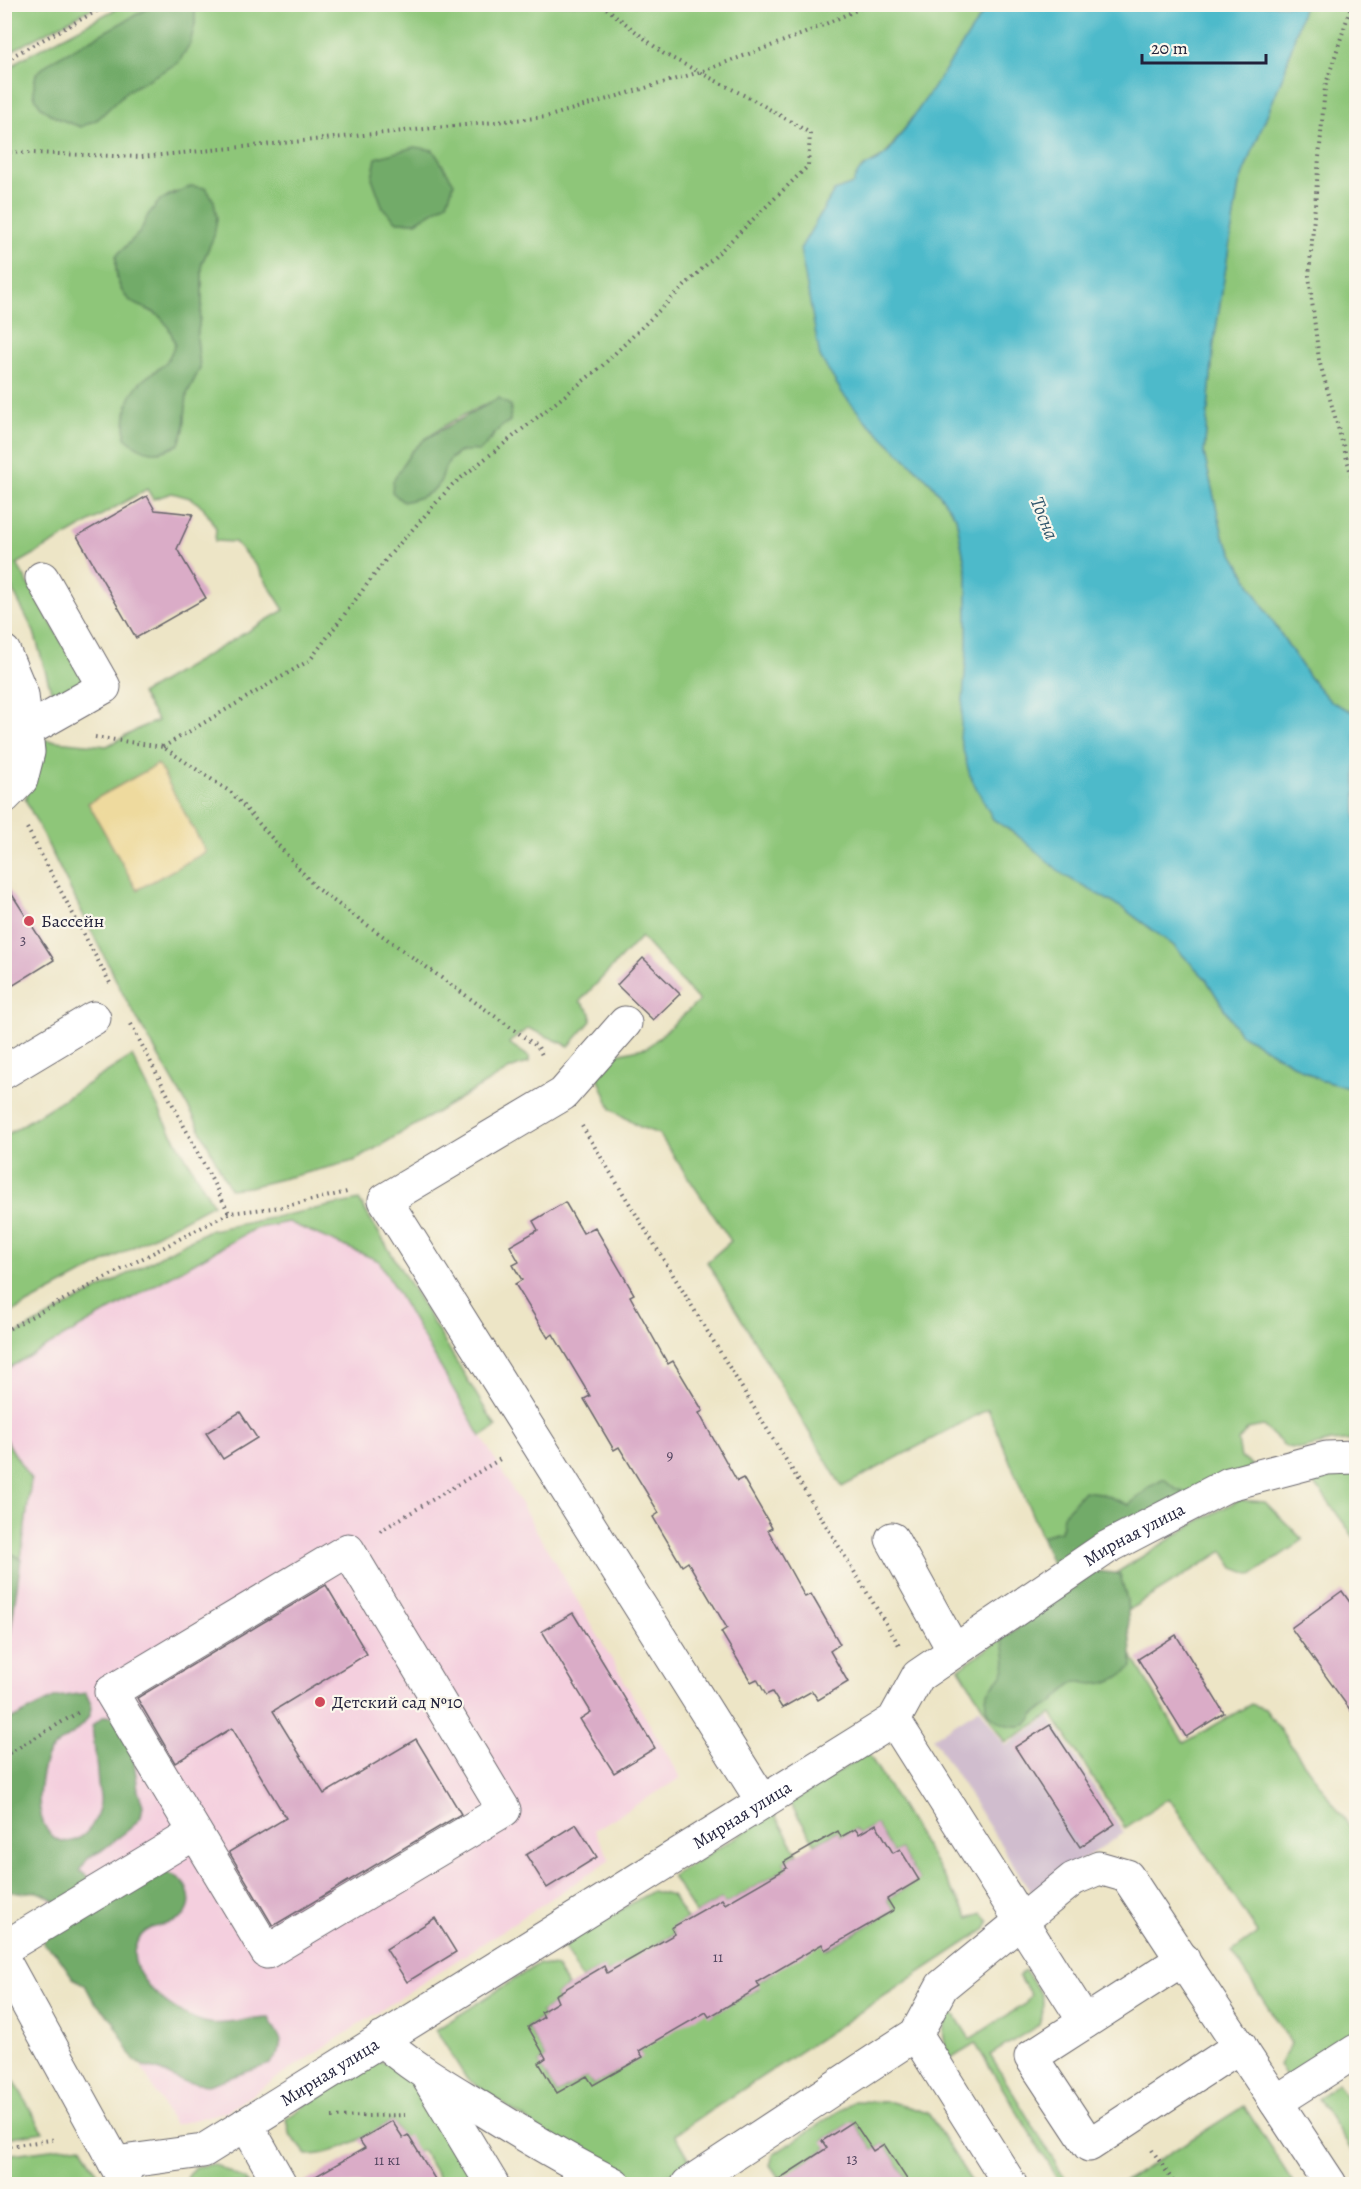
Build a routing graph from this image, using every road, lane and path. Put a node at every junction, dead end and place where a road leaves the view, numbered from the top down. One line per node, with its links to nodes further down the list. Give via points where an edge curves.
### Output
1 (20, 4): 6 (path)
2 (110, 4): 7 (path, via 15,54)
3 (601, 4): 8 (path, via 664,54)
4 (870, 4): 8 (path)
5 (1352, 4): 10 (path, via 1325,87 1309,276 1318,360)
6 (4, 13)
7 (4, 67)
8 (700, 72): 9 (path, via 546,117 141,157); 15 (path, via 810,133 808,166 602,366 452,485 387,558 310,660)
9 (4, 152)
10 (1356, 491)
11 (42, 578): 13 (street, via 105,687)
12 (7, 661): 13 (street, via 22,695)
13 (26, 731): 16 (street, via 28,752 21,780)
14 (105, 739): 15 (path)
15 (163, 747): 23 (path, via 232,793 317,889 538,1047)
16 (4, 797)
17 (25, 824): 18 (path)
18 (113, 989)
19 (94, 1018): 22 (street)
20 (129, 1020): 24 (path, via 229,1213)
21 (624, 1023): 23 (street)
22 (4, 1072)
23 (563, 1095): 25 (street, via 386,1200); 30 (path)
24 (4, 1331)
25 (536, 1438): 28 (path); 34 (street)
26 (1356, 1457): 29 (street, Мирная улица, via 1327,1458 1229,1484 1106,1548)
27 (892, 1539): 29 (street)
28 (348, 1550): 31 (street); 35 (street, via 504,1810 267,1952)
29 (954, 1651): 30 (street, Мирная улица)
30 (918, 1676): 32 (street, Мирная улица)
31 (111, 1692): 33 (path); 35 (street)
32 (894, 1720): 34 (street, Мирная улица); 36 (street)
33 (4, 1756)
34 (763, 1802): 42 (street, Мирная улица)
35 (195, 1833): 37 (street)
36 (1022, 1921): 38 (street, via 1073,1879 1100,1868 1127,1876); 40 (street); 41 (street, via 942,1986)
37 (4, 1948)
38 (1183, 1959): 40 (street); 43 (street)
39 (4, 1961): 50 (street)
40 (1086, 2022): 43 (street, via 1031,2057 1089,2145)
41 (916, 2034): 53 (street); 57 (street)
42 (381, 2039): 45 (street); 49 (street, Мирная улица)
43 (1240, 2046): 46 (street)
44 (1356, 2051): 46 (street)
45 (425, 2073): 47 (street); 56 (street, via 540,2145)
46 (1276, 2102): 58 (street)
47 (444, 2105): 48 (path, via 410,2115); 55 (street)
48 (331, 2117)
49 (246, 2124): 52 (street, Мирная улица, via 203,2151); 54 (street)
50 (100, 2135): 51 (path); 52 (street)
51 (4, 2147)
52 (121, 2174)
53 (701, 2181)
54 (280, 2184)
55 (492, 2184)
56 (614, 2184)
57 (1010, 2184)
58 (1330, 2184)

